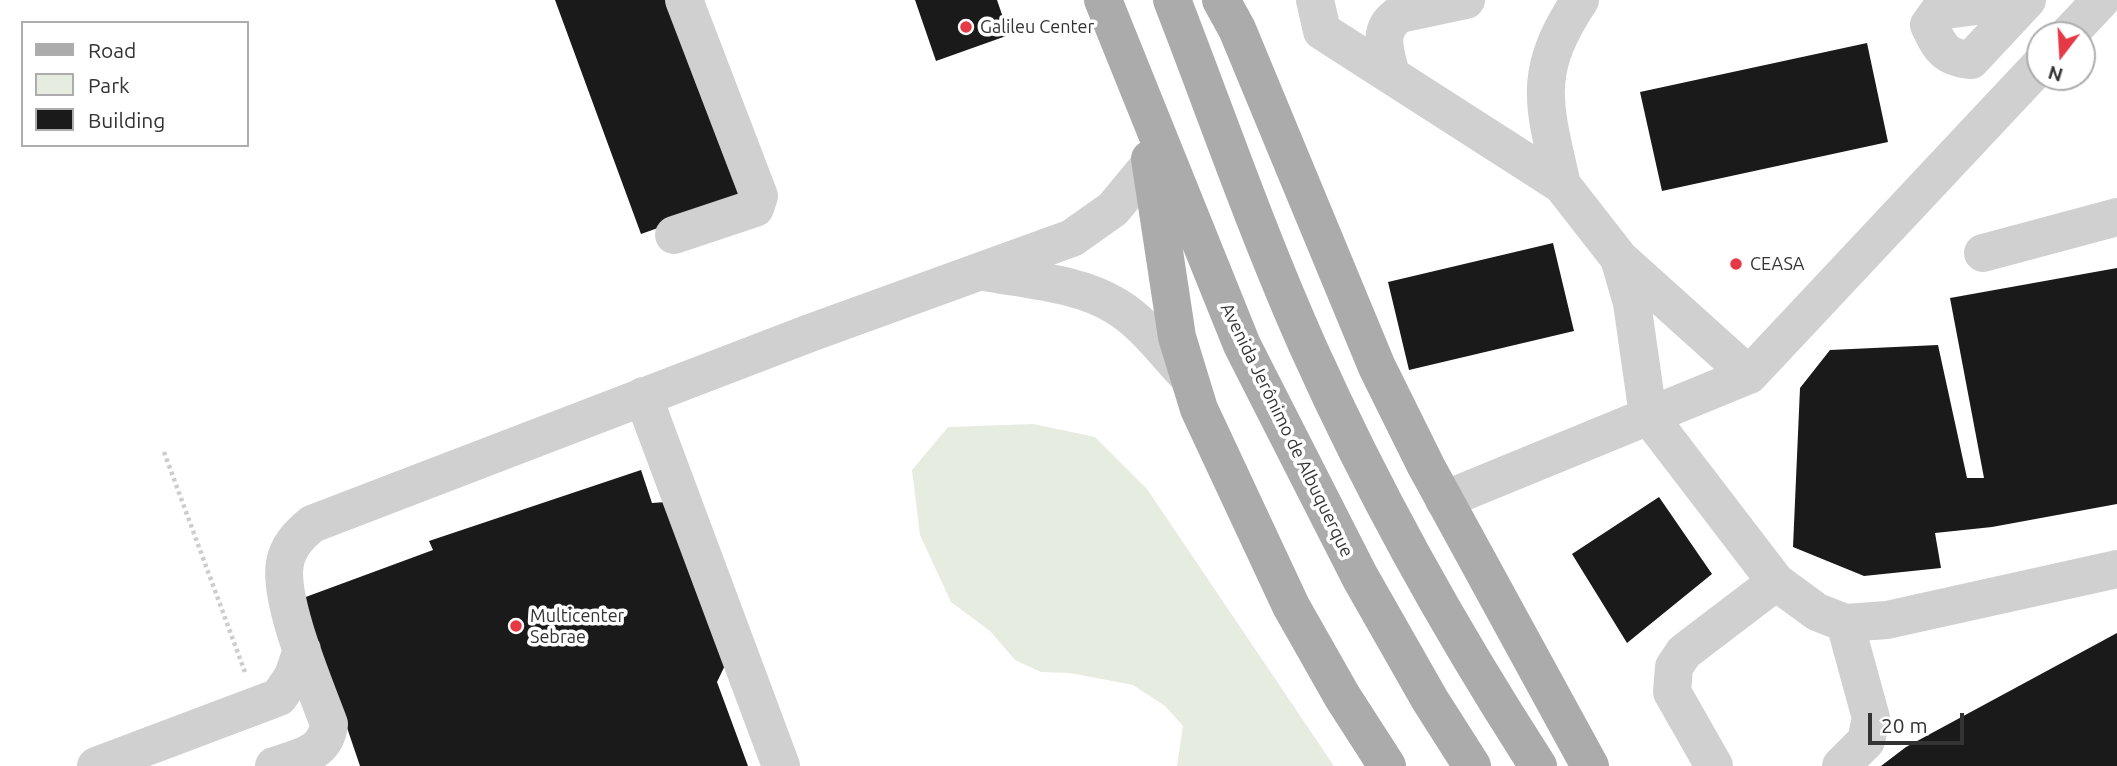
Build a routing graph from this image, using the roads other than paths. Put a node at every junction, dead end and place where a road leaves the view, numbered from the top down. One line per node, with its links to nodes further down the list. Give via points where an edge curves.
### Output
1 (684, 0): 18 (lane, via 759,196 755,208)
2 (1103, 0): 14 (main road, Avenida Jerônimo de Albuquerque)
3 (1172, 0): 36 (main road, via 1281,283 1331,397 1424,576)
4 (1315, 0): 12 (lane, via 1322,31)
5 (1466, 0): 12 (lane, via 1391,20 1383,41)
6 (1580, 0): 16 (lane, via 1555,45 1544,88)
7 (2021, 0): 8 (lane, via 1939,11 1929,25 1941,51 1954,59 1971,60)
8 (2027, 0)
9 (2101, 0): 11 (lane)
10 (1231, 10): 26 (main road, via 1377,367)
11 (2081, 21)
12 (1391, 75): 16 (lane)
13 (2026, 80): 23 (lane)
14 (1137, 87): 15 (main road); 35 (main road, Avenida Jerônimo de Albuquerque, via 1242,345 1279,421 1360,577)
15 (1151, 163): 21 (lane, via 1113,209 1072,238); 22 (main road)
16 (1562, 185): 20 (lane)
17 (2117, 218): 19 (lane)
18 (674, 235)
19 (1983, 253)
20 (1619, 258): 23 (lane); 25 (lane, via 1632,303)
21 (985, 272): 22 (lane, via 1101,298 1130,316); 24 (lane)
22 (1186, 374): 34 (main road, via 1216,449 1291,606)
23 (1748, 375): 25 (lane)
24 (643, 396): 30 (lane, via 312,524 295,539 285,561 283,587); 33 (lane)
25 (1648, 415): 26 (lane); 28 (lane)
26 (1444, 499): 37 (main road)
27 (2117, 569): 29 (lane, via 1887,620)
28 (1776, 582): 29 (lane, via 1817,612); 38 (lane, via 1684,652 1674,667 1672,692)
29 (1845, 623): 39 (lane, via 1871,718 1866,741)
30 (302, 650): 31 (lane, via 279,697); 32 (lane, via 330,724 328,737 318,750)
31 (96, 766)
32 (274, 766)
33 (781, 766)
34 (1387, 766)
35 (1472, 766)
36 (1538, 766)
37 (1590, 766)
38 (1714, 766)
39 (1842, 766)

